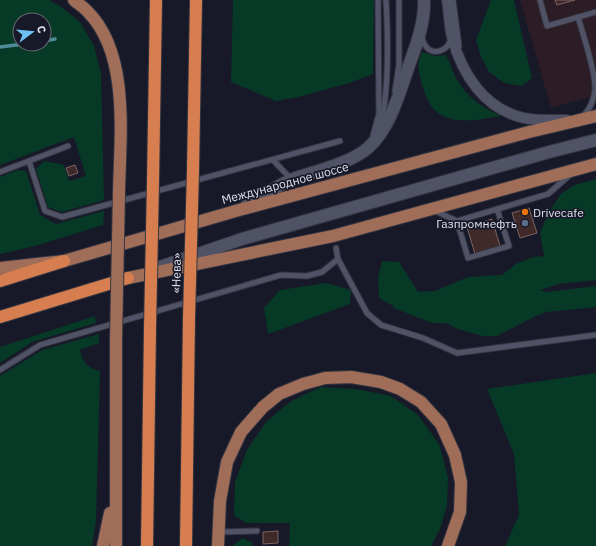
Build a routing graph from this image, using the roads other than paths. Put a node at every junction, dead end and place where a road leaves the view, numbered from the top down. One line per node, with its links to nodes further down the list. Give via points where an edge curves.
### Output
1 (74, 0): 42 (main road, bridge, via 88,12 107,40 119,86)
2 (156, 0): 47 (highway, «Нева», bridge)
3 (196, 0): 48 (highway, «Нева», bridge)
4 (378, 0): 21 (lane, via 378,114)
5 (386, 0): 21 (lane, via 387,66 383,116)
6 (399, 0): 16 (lane, via 399,65)
7 (424, 0): 13 (street)
8 (447, 0): 14 (street)
9 (453, 0): 15 (lane)
10 (540, 0): 12 (lane, via 547,26)
11 (596, 12): 12 (lane)
12 (578, 17): 18 (lane, via 596,87 589,110)
13 (420, 33): 14 (lane, via 425,46 440,51 446,49); 16 (street)
14 (452, 35): 15 (street, via 459,60)
15 (465, 70): 18 (street, via 480,94 507,112 524,118)
16 (391, 114): 21 (street, via 384,129)
17 (596, 116): 18 (main road, Международное шоссе)
18 (579, 120): 31 (main road, Международное шоссе)
19 (596, 140): 37 (street, via 242,239)
20 (340, 141): 23 (lane)
21 (372, 143): 28 (street, via 360,153)
22 (68, 146): 24 (lane)
23 (273, 160): 24 (lane, via 62,218 45,211); 28 (lane)
24 (29, 161): 27 (lane)
25 (596, 164): 26 (main road)
26 (576, 169): 29 (main road); 30 (lane, via 548,194)
27 (0, 172)
28 (292, 180): 31 (street)
29 (430, 209): 32 (lane); 37 (main road, via 332,236)
30 (498, 209): 32 (lane); 32 (lane, via 509,246 468,258)
31 (239, 210): 35 (main road, Международное шоссе)
32 (457, 221)
33 (336, 248): 34 (lane)
34 (338, 259): 40 (lane, via 368,313 381,325 423,338 457,353); 41 (lane, via 322,272 307,276 280,275 40,345)
35 (64, 261): 36 (main road); 38 (highway, Международное шоссе)
36 (0, 268)
37 (128, 278): 39 (highway)
38 (0, 281)
39 (0, 317)
40 (596, 335)
41 (0, 370)
42 (115, 484): 45 (main road); 46 (main road)
43 (257, 531): 44 (lane)
44 (218, 532): 49 (main road); 50 (main road, via 227,462 241,432 263,407 279,394 325,378 351,377 381,382 400,389 420,402 441,424 455,455 461,482 460,512)
45 (103, 546)
46 (116, 546)
47 (147, 546)
48 (186, 546)
49 (218, 546)
50 (448, 546)

